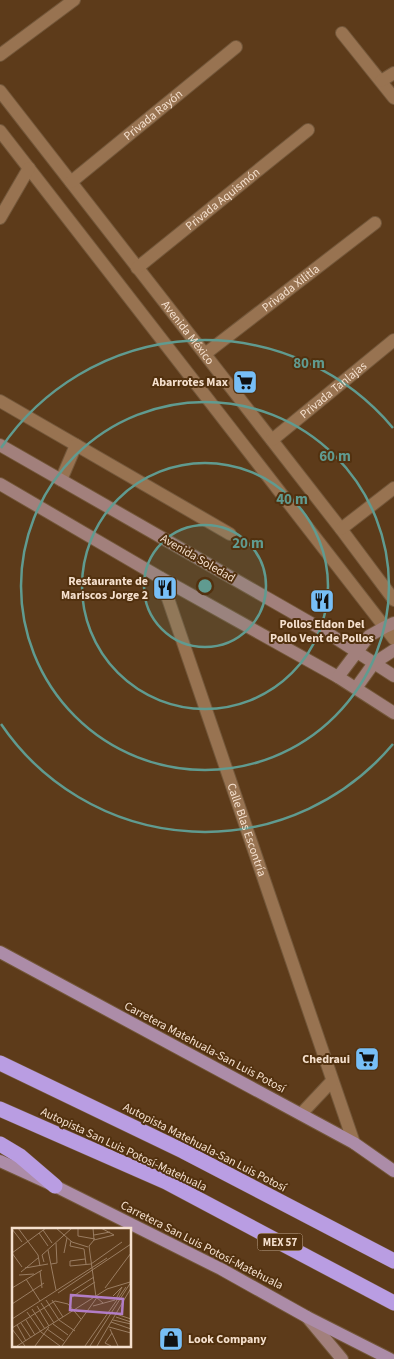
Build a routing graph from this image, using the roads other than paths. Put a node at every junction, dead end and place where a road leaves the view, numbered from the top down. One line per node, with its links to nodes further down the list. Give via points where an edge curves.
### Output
1 (74, 0): 4 (street)
2 (342, 33): 6 (street)
3 (236, 47): 12 (street, Privada Rayón)
4 (0, 55)
5 (394, 73): 6 (street)
6 (380, 81): 8 (street)
7 (0, 91): 12 (street, Avenida México)
8 (394, 98)
9 (308, 130): 15 (street, Privada Aquismón)
10 (0, 131): 11 (street, Avenida México)
11 (29, 168): 13 (street); 29 (street, Avenida México)
12 (70, 182): 15 (street, Avenida México)
13 (0, 218)
14 (376, 223): 17 (street, Privada Xilitla)
15 (137, 268): 17 (street, Avenida México)
16 (394, 340): 19 (street, Privada Tanlajas)
17 (205, 354): 19 (street, Avenida México)
18 (0, 401): 21 (street)
19 (272, 440): 25 (street, Avenida México)
20 (0, 445): 22 (street, Avenida Soledad)
21 (76, 445): 22 (street); 26 (street)
22 (62, 480): 32 (street, Avenida Soledad)
23 (0, 484): 27 (street)
24 (394, 488): 25 (street)
25 (341, 529): 28 (street, Avenida México)
26 (230, 534)
27 (161, 578): 35 (street); 40 (street, Calle Blas Escontría)
28 (394, 600)
29 (389, 625): 30 (street, Avenida México); 32 (street, via 369,636)
30 (394, 639)
31 (394, 650): 33 (street)
32 (356, 651): 33 (street, Avenida Soledad); 35 (street)
33 (374, 663): 34 (street, Avenida Soledad); 36 (street)
34 (394, 676)
35 (338, 677): 36 (street)
36 (356, 688): 37 (street)
37 (394, 713)
38 (0, 952): 42 (main road, Carretera Matehuala-San Luis Potosí)
39 (0, 1063): 48 (highway, Autopista Matehuala-San Luis Potosí / MEX 57, via 183,1151)
40 (332, 1080): 42 (street); 43 (street, Calle Blas Escontría)
41 (0, 1109): 49 (highway, Autopista San Luis Potosí-Matehuala / MEX 57, via 166,1182)
42 (301, 1114): 43 (main road, Carretera Matehuala-San Luis Potosí)
43 (354, 1143): 46 (main road, Carretera Matehuala-San Luis Potosí)
44 (0, 1144): 47 (highway, via 20,1156)
45 (0, 1161): 47 (main road, Carretera San Luis Potosí-Matehuala)
46 (394, 1171)
47 (55, 1186): 50 (main road, Carretera San Luis Potosí-Matehuala, via 221,1269)
48 (394, 1261)
49 (394, 1303)
50 (307, 1317): 51 (street); 52 (main road, Carretera San Luis Potosí-Matehuala)
51 (342, 1359)
52 (390, 1359)

